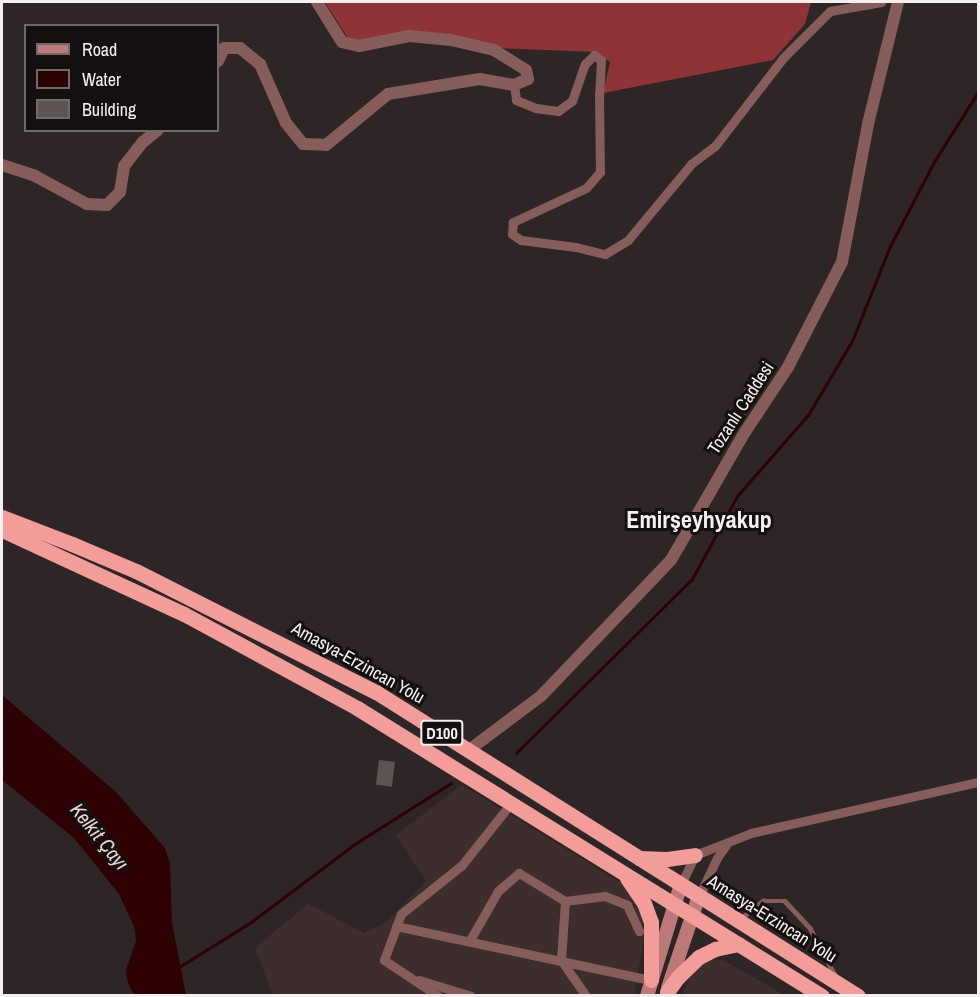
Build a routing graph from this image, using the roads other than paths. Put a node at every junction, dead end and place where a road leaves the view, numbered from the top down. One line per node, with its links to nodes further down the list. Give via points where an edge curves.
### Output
1 (317, 2): 5 (street, via 342,42 359,46 409,36 494,50 526,70 528,79)
2 (881, 2): 5 (street, via 831,11 783,58 714,146 691,164 628,240 605,254 521,240 512,234 513,222 586,188 600,172 601,60 594,55 585,64 572,101 558,111 516,100)
3 (898, 2): 12 (street, Tozanlı Caddesi, via 868,124 843,262 788,367 671,560 540,696)
4 (219, 59): 5 (street, via 224,48 240,48 260,64 286,123 303,144 326,145 388,94 480,79)
5 (514, 85)
6 (156, 132): 7 (street, via 124,166 120,192 107,206 87,204 35,176)
7 (2, 165)
8 (2, 510): 10 (street)
9 (2, 517): 10 (highway, Amasya-Erzincan Yolu / D100)
10 (32, 528): 12 (highway, Amasya-Erzincan Yolu / D100, via 136,571 276,639 376,692)
11 (2, 530): 14 (highway, D100, via 184,614 357,708)
12 (469, 750): 17 (highway, Amasya-Erzincan Yolu / D100)
13 (978, 782): 15 (street, via 751,833)
14 (512, 802): 18 (highway, D100); 25 (street, via 462,865 401,914)
15 (728, 844): 16 (street); 20 (street)
16 (695, 855): 17 (highway); 19 (street)
17 (638, 858): 19 (highway, Amasya-Erzincan Yolu / D100)
18 (624, 873): 22 (highway, D100); 32 (highway, via 644,903 651,922)
19 (681, 884): 20 (highway, Amasya-Erzincan Yolu / D100); 22 (main road)
20 (699, 896): 23 (main road); 24 (highway, Amasya-Erzincan Yolu / D100)
21 (565, 901): 26 (street, via 605,896 627,905); 27 (street, via 519,873 498,891); 29 (street)
22 (674, 904): 23 (highway, D100); 32 (main road)
23 (693, 916): 28 (highway, D100); 33 (main road)
24 (738, 921): 31 (highway, Amasya-Erzincan Yolu / D100); 31 (lane, via 763,901 785,901 810,928)
25 (396, 926): 27 (street); 30 (street, via 384,960)
26 (639, 931)
27 (470, 940): 29 (street)
28 (738, 944): 33 (highway, via 699,957); 37 (highway, D100)
29 (561, 960): 32 (street); 36 (street)
30 (405, 976): 34 (street); 35 (street)
31 (841, 985): 38 (highway, Amasya-Erzincan Yolu / D100)
32 (649, 988)
33 (666, 994)
34 (438, 996)
35 (471, 996)
36 (586, 996)
37 (822, 996)
38 (858, 996)

